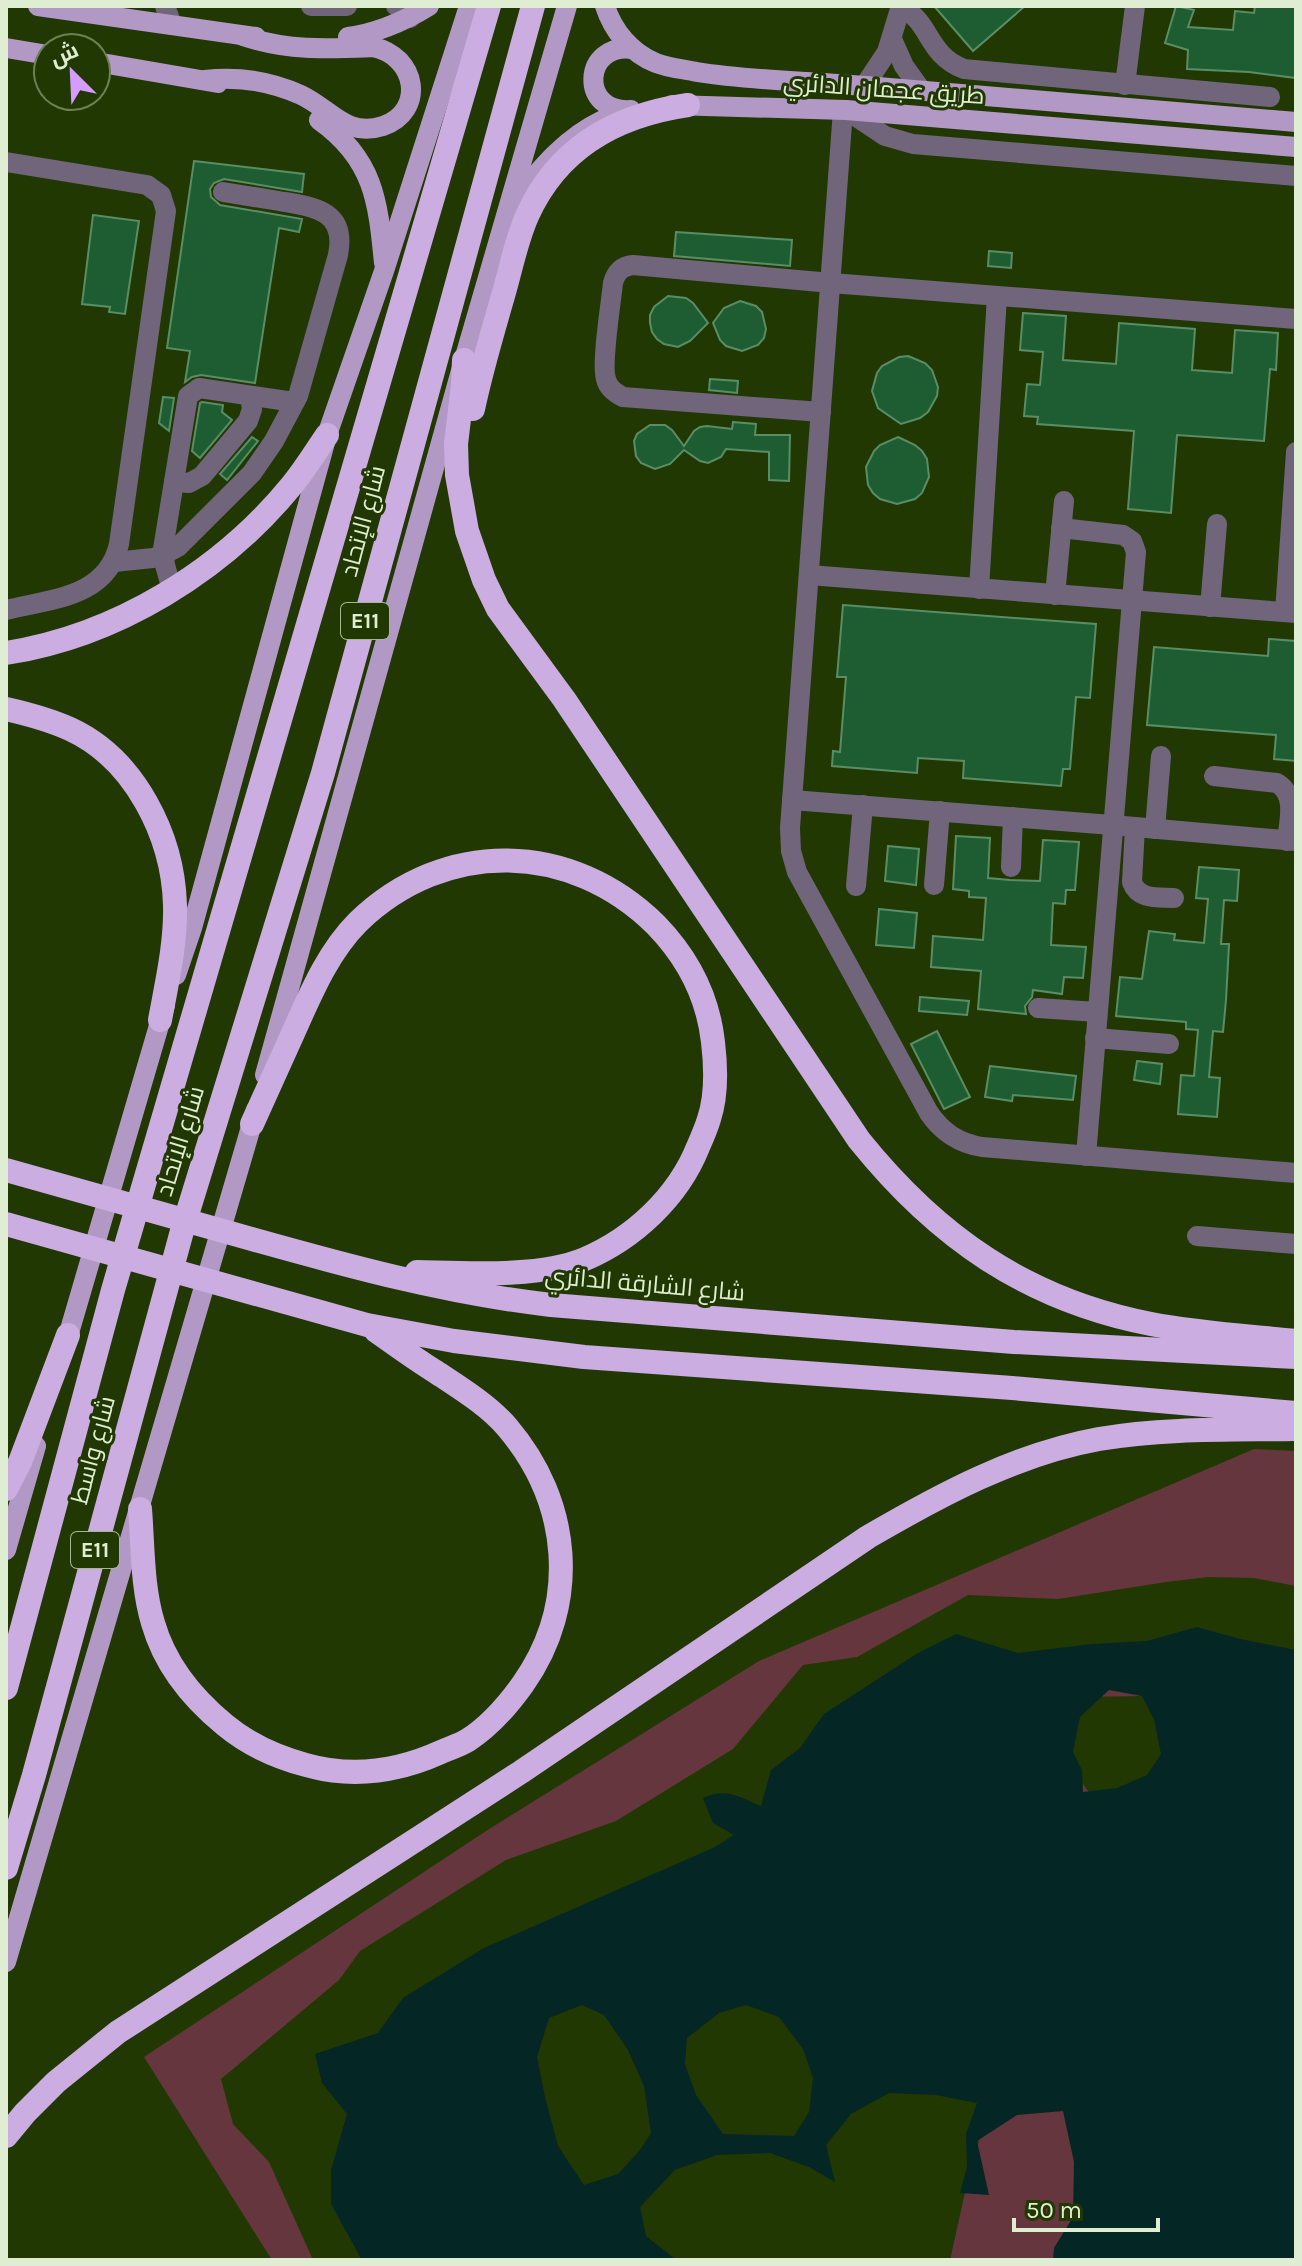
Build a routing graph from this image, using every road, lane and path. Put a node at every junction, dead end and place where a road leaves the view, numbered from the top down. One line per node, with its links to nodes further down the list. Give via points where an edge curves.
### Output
1 (38, 6): 13 (main road)
2 (311, 6): 3 (street)
3 (347, 6)
4 (429, 6): 14 (main road)
5 (469, 6): 36 (main road)
6 (489, 6): 88 (highway, شارع الإتحاد / E11)
7 (533, 6): 90 (highway, شارع الإتحاد / E11, via 323,773)
8 (567, 6): 35 (main road)
9 (605, 6): 18 (main road)
10 (619, 6): 18 (main road, via 621,30)
11 (901, 6): 17 (street); 24 (street, via 920,22 938,53 964,69)
12 (1135, 6): 24 (street)
13 (122, 12): 15 (main road)
14 (403, 12): 16 (main road, via 376,32 339,39)
15 (169, 16): 16 (main road)
16 (243, 36): 22 (main road, via 299,49 383,49 406,69 409,100 391,122 363,130 284,88 229,77)
17 (892, 39): 23 (street); 25 (street)
18 (629, 45): 23 (main road, طريق عجمان الدائري, via 665,66 723,76); 28 (main road, via 599,60 593,78 604,103)
19 (6, 48): 20 (main road)
20 (32, 52)
21 (112, 65): 22 (main road)
22 (205, 80): 36 (main road, via 293,105 323,122 348,147 375,194)
23 (865, 85): 25 (main road, طريق عجمان الدائري)
24 (1125, 85): 26 (street)
25 (922, 91): 30 (main road, طريق عجمان الدائري)
26 (1270, 97)
27 (688, 105): 28 (main road, طريق عجمان الدائري); 29 (main road, طريق عجمان الدائري); 64 (highway, via 659,109 602,131 578,148 538,193 518,240 473,411 472,476 485,539 502,585)
28 (631, 110): 35 (main road, طريق عجمان الدائري, via 574,137)
29 (845, 110): 31 (main road, طريق عجمان الدائري); 33 (street, via 885,136 913,144); 37 (street)
30 (1296, 122)
31 (1296, 147)
32 (6, 162): 53 (street, via 147,185 165,203)
33 (1296, 176)
34 (223, 192): 42 (street, via 312,206 330,216 340,234)
35 (508, 209): 40 (main road)
36 (384, 271): 44 (main road)
37 (831, 283): 38 (street); 43 (street); 43 (street, via 627,266 613,283 604,371 609,386 623,397)
38 (997, 296): 39 (street); 56 (street)
39 (1296, 319)
40 (464, 360): 64 (highway, via 456,444 467,531 498,609); 84 (main road)
41 (250, 396): 42 (street); 46 (street, via 248,421 202,476 189,483); 46 (street, via 199,388 191,392)
42 (294, 402): 50 (street, via 252,473)
43 (821, 412): 55 (street)
44 (327, 435): 54 (highway, via 262,517); 81 (main road, via 192,928)
45 (1296, 452): 62 (street)
46 (174, 482): 48 (street)
47 (1064, 501): 51 (street)
48 (168, 516): 50 (street); 52 (street)
49 (1217, 524): 60 (street)
50 (199, 528): 52 (street)
51 (1061, 528): 58 (street); 59 (street, via 1123,535 1132,541 1136,552)
52 (171, 551): 53 (street); 54 (street); 57 (street)
53 (114, 562): 61 (street, via 99,580 78,592)
54 (194, 575): 57 (highway)
55 (809, 575): 56 (street); 68 (street)
56 (979, 589): 58 (street)
57 (172, 590): 63 (highway, via 99,626)
58 (1055, 595): 59 (street)
59 (1130, 601): 60 (street); 72 (street)
60 (1210, 607): 62 (street)
61 (6, 610)
62 (1290, 613)
63 (6, 653)
64 (564, 699): 96 (highway, via 859,1140 915,1204 986,1259 1066,1299 1152,1324)
65 (6, 709): 81 (highway, via 73,730 106,752 134,781 154,816 167,852 175,903)
66 (1161, 756): 73 (street)
67 (1214, 776): 74 (street, via 1282,786 1289,795)
68 (792, 800): 69 (street); 85 (street, via 790,839 797,872 935,1122 971,1146)
69 (863, 805): 70 (street); 77 (street)
70 (940, 811): 71 (street); 76 (street)
71 (1013, 817): 72 (street); 75 (street)
72 (1112, 825): 73 (street); 80 (street)
73 (1145, 828): 74 (street); 78 (street, via 1133,888 1141,895)
74 (1292, 841)
75 (1011, 867)
76 (934, 885)
77 (856, 886)
78 (1174, 898)
79 (1038, 1008): 80 (street)
80 (1097, 1012): 82 (street)
81 (160, 1020): 95 (main road)
82 (1095, 1038): 83 (street); 85 (street)
83 (1169, 1044)
84 (252, 1124): 93 (highway, via 335,950 358,922 421,879 492,860 565,868 609,887 672,941 696,979 711,1022 716,1071 706,1129 692,1163 664,1203 627,1236 583,1260 537,1270); 101 (main road)
85 (1086, 1156): 87 (street)
86 (6, 1170): 93 (highway, شارع الشارقة الدائري)
87 (1296, 1173)
88 (138, 1204): 103 (highway, شارع واسط / E11)
89 (6, 1224): 94 (highway)
90 (182, 1231): 104 (highway, شارع واسط / E11)
91 (1197, 1236): 92 (street)
92 (1296, 1244)
93 (367, 1272): 97 (highway, شارع الشارقة الدائري, via 551,1305 1014,1342)
94 (367, 1325): 98 (highway, via 544,1354); 101 (highway, via 470,1394 506,1426 533,1463 551,1504 562,1551 560,1597 550,1635 506,1708 469,1740 416,1764 374,1773 327,1771 282,1759 240,1737 182,1683 165,1654 146,1591)
95 (68, 1335): 100 (highway); 102 (main road)
96 (1296, 1341)
97 (1296, 1357)
98 (1296, 1413)
99 (1296, 1429): 106 (highway, via 1168,1431 1098,1439 1031,1457 909,1513 118,2032 56,2082)
100 (6, 1489)
101 (140, 1509): 105 (main road)
102 (6, 1550)
103 (6, 1688)
104 (6, 1868)
105 (6, 1962)
106 (6, 2136)

